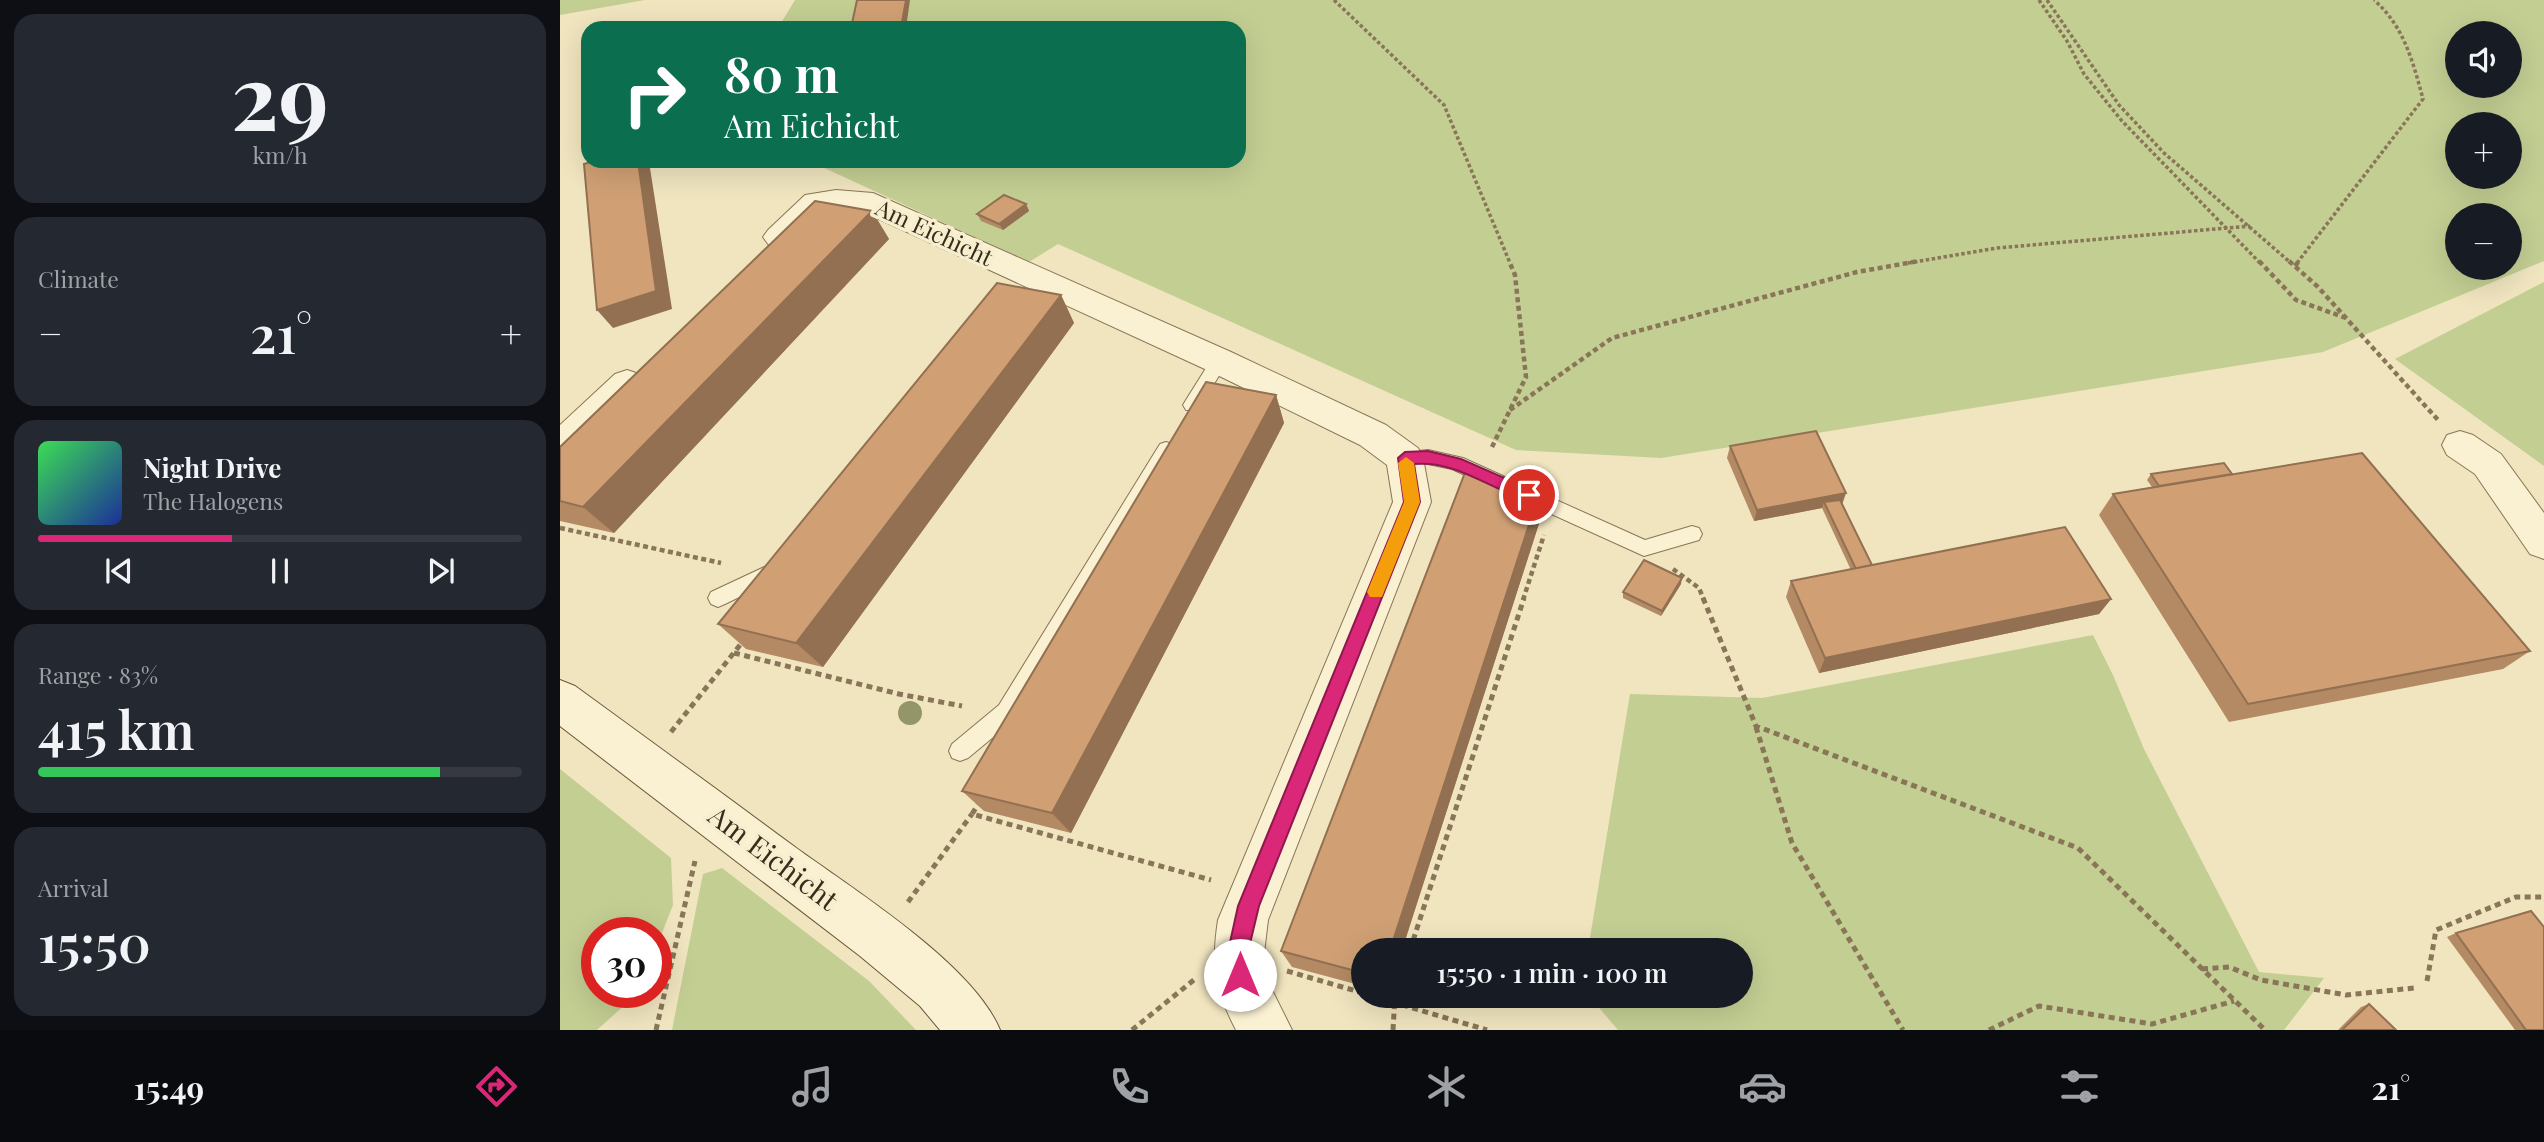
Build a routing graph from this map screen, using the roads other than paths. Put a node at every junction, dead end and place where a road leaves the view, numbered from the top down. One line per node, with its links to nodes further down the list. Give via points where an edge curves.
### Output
1 (757, 258): 2 (street, Am Eichicht, via 816,202 862,200 1020,281)
2 (1219, 361): 6 (street, Am Eichicht, via 1373,435); 12 (lane, via 1007,712)
3 (649, 362): 5 (street)
4 (2460, 445): 8 (street, via 2488,464)
5 (560, 447)
6 (1405, 458): 7 (lane, via 1456,463 1644,548); 14 (street, via 1412,502 1243,920 1220,964)
7 (1692, 534)
8 (2544, 544)
9 (787, 559): 10 (lane, via 771,573)
10 (718, 598)
11 (560, 700): 13 (street, Am Eichicht, via 878,939 938,988)
12 (960, 751)
13 (974, 1030)
14 (1266, 1030)

